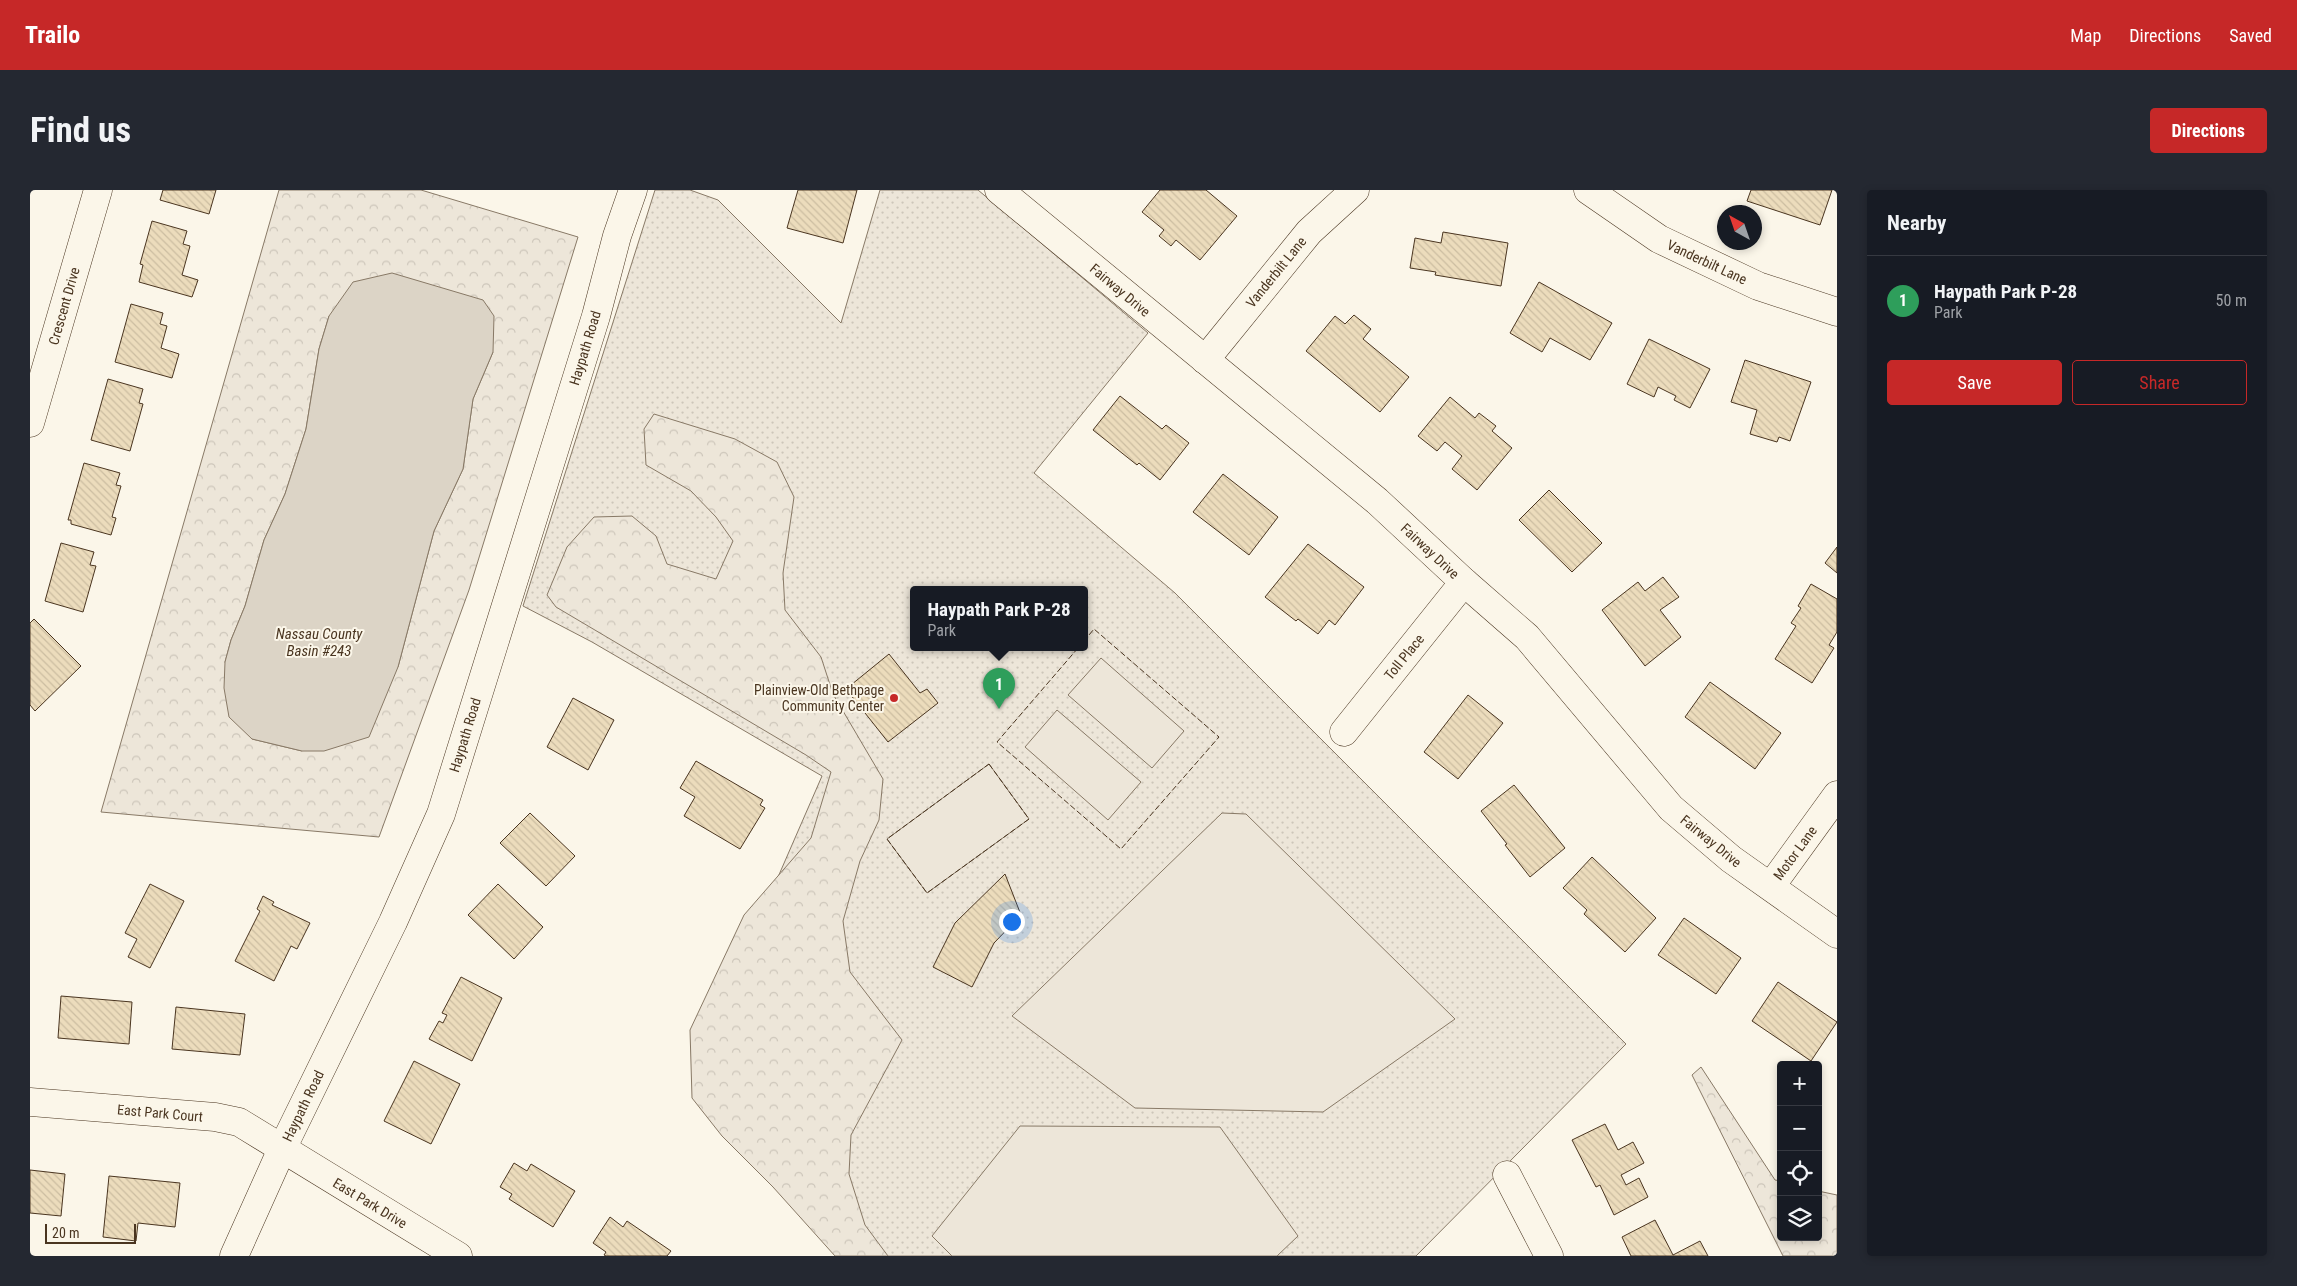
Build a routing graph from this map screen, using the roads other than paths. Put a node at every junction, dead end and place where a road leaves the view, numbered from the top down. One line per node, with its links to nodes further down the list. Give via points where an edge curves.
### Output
1 (98, 190): 8 (street, Crescent Drive)
2 (633, 190): 15 (street, Haypath Road, via 441,814 393,922)
3 (999, 190): 7 (street, Fairway Drive)
4 (1355, 190): 7 (street, Vanderbilt Lane, via 1309,232)
5 (1588, 190): 6 (street, Vanderbilt Lane, via 1659,239 1758,286)
6 (1837, 312)
7 (1205, 360): 9 (street, Fairway Drive, via 1377,502)
8 (30, 423)
9 (1464, 582): 10 (street, Toll Place); 12 (street, Fairway Drive, via 1527,637 1671,808 1731,859)
10 (1344, 732)
11 (1837, 795): 12 (street, Motor Lane)
12 (1771, 886): 13 (street, Fairway Drive)
13 (1837, 934)
14 (30, 1102): 15 (street, East Park Court, via 223,1119 239,1122)
15 (282, 1149): 17 (street, Haypath Road); 18 (street, East Park Drive)
16 (1507, 1175): 19 (street)
17 (234, 1256)
18 (458, 1256)
19 (1549, 1256)

